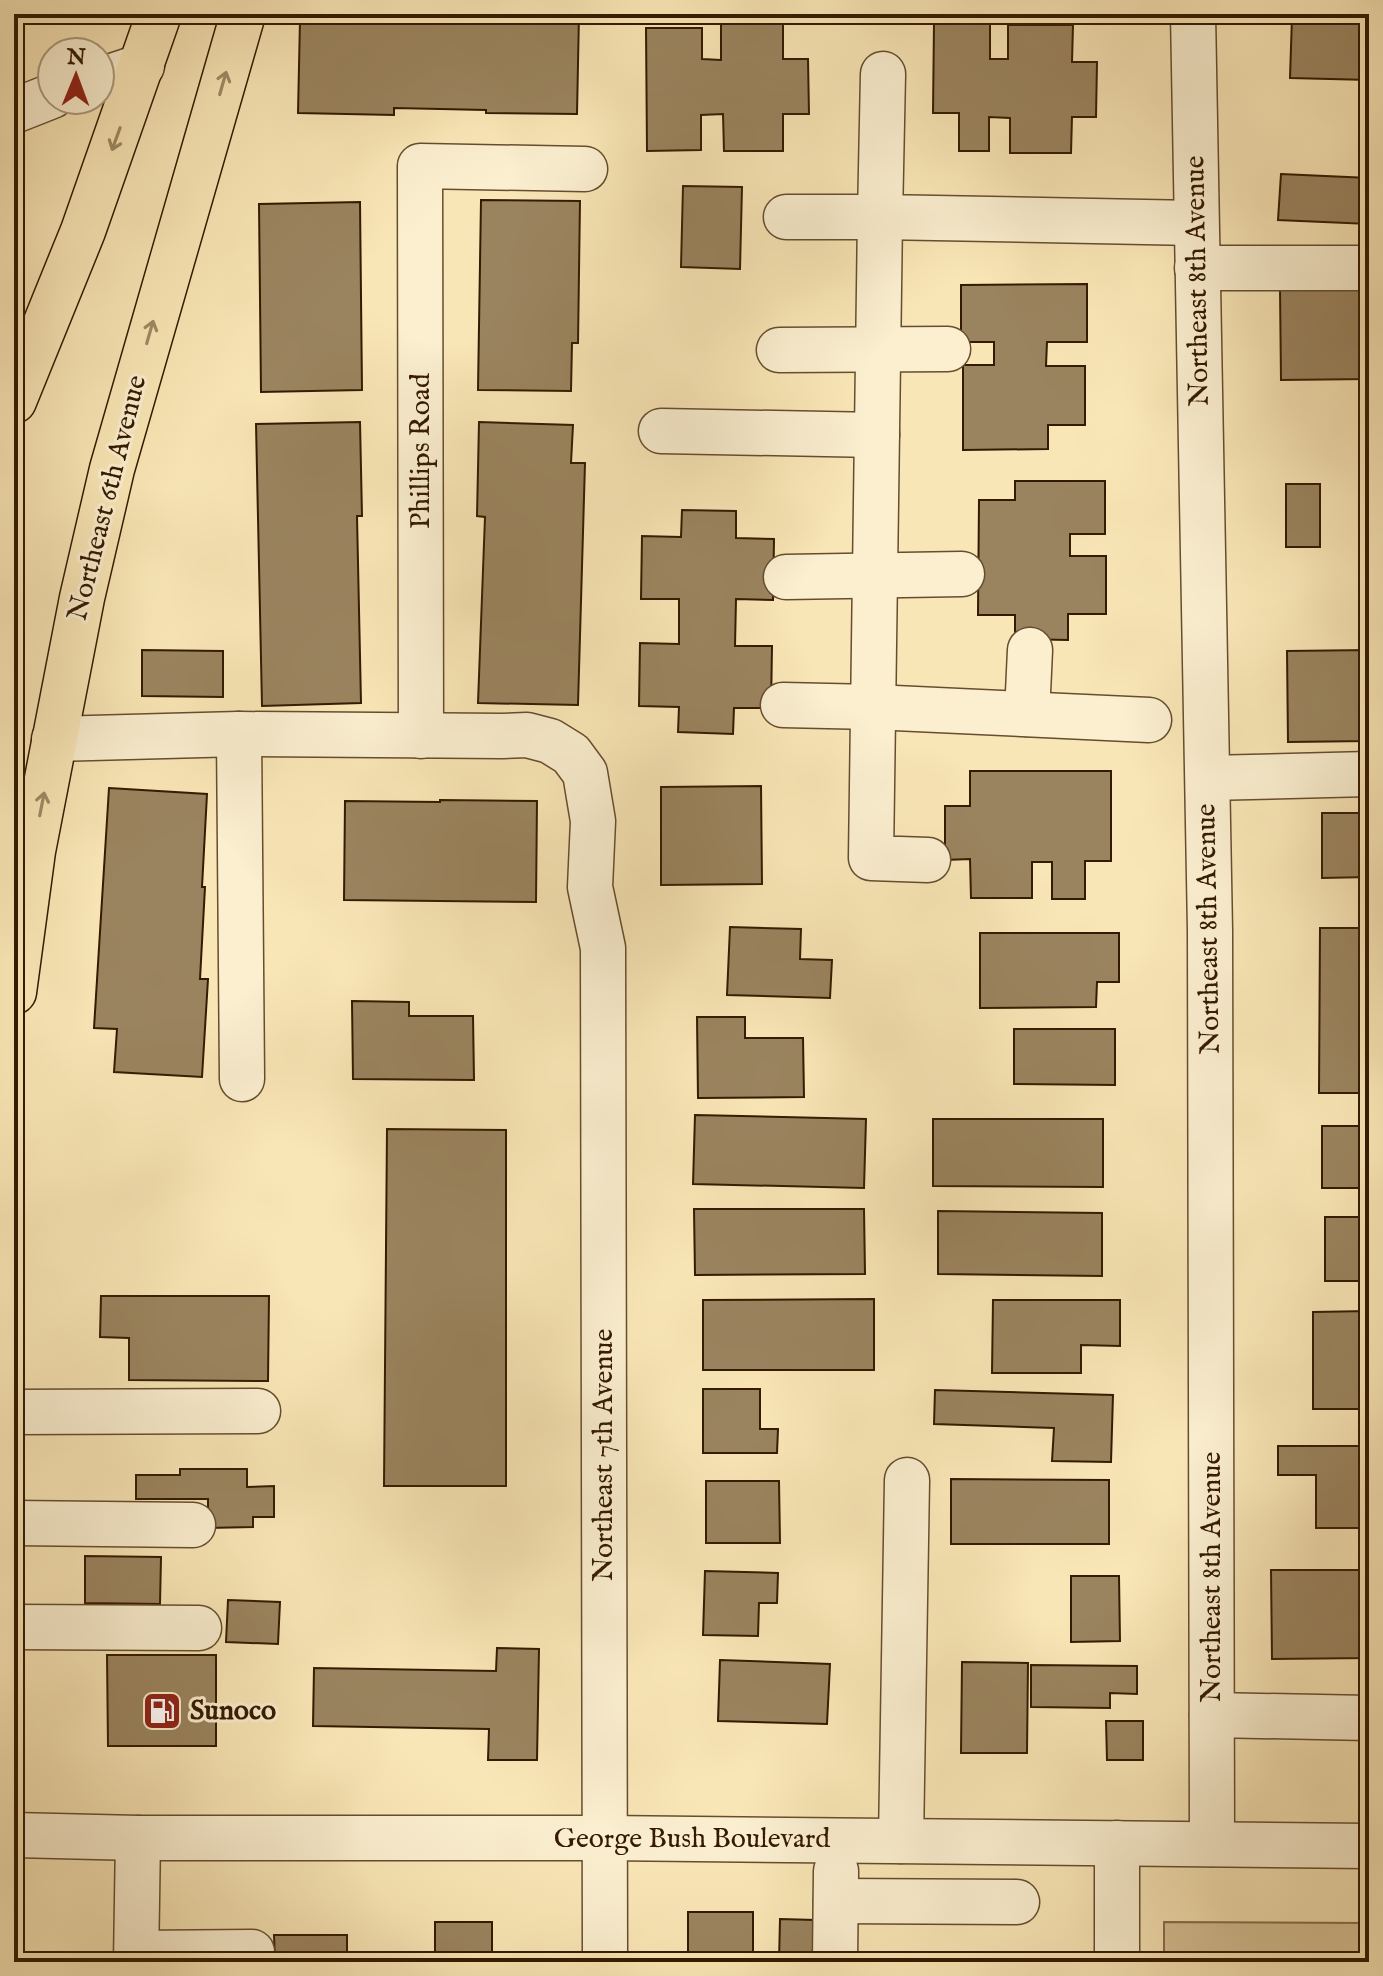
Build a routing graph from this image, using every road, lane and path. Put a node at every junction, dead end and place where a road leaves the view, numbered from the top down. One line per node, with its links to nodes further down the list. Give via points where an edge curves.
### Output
1 (159, 14): 4 (main road)
2 (243, 14): 31 (main road, Northeast 6th Avenue, one-way to 2, via 112,469)
3 (1193, 14): 12 (street, Northeast 8th Avenue)
4 (142, 66): 6 (street); 18 (main road, one-way to 18)
5 (883, 74): 11 (street)
6 (116, 75)
7 (36, 102): 8 (street)
8 (14, 111)
9 (585, 169): 30 (street, Phillips Road, via 420,166)
10 (786, 217): 11 (street)
11 (880, 217): 12 (street); 17 (street)
12 (1196, 223): 13 (street, Northeast 8th Avenue)
13 (1197, 268): 14 (street); 33 (street, Northeast 8th Avenue)
14 (1369, 268)
15 (948, 349): 17 (street)
16 (779, 350): 17 (street)
17 (878, 350): 20 (street)
18 (14, 401)
19 (661, 431): 20 (street)
20 (877, 435): 22 (street)
21 (962, 574): 22 (street)
22 (875, 575): 23 (street); 26 (street)
23 (786, 577)
24 (1030, 650): 27 (street)
25 (783, 705): 26 (street)
26 (873, 707): 27 (street); 34 (street, via 871,858)
27 (1027, 714): 28 (street)
28 (1149, 720)
29 (239, 734): 30 (street); 31 (street); 37 (street)
30 (421, 736): 49 (street, Northeast 7th Avenue, via 527,735 550,741 571,754 585,773 593,821 620,851 619,901 603,948)
31 (54, 739): 35 (main road, Northeast 6th Avenue, one-way to 31)
32 (1369, 774): 33 (street)
33 (1208, 778): 45 (street, Northeast 8th Avenue)
34 (928, 860)
35 (24, 865): 36 (main road, Northeast 6th Avenue)
36 (14, 992)
37 (242, 1079)
38 (258, 1411): 39 (street)
39 (14, 1412)
40 (907, 1480): 51 (street)
41 (14, 1523): 42 (street)
42 (193, 1525)
43 (14, 1627): 44 (street)
44 (199, 1628)
45 (1212, 1715): 46 (street); 53 (street, Northeast 8th Avenue)
46 (1369, 1718)
47 (14, 1835): 48 (street, George Bush Boulevard)
48 (138, 1838): 49 (street, George Bush Boulevard); 58 (street)
49 (604, 1838): 50 (street, George Bush Boulevard); 59 (street, Northeast 7th Avenue)
50 (837, 1840): 51 (street, George Bush Boulevard); 55 (street)
51 (901, 1841): 52 (street, George Bush Boulevard)
52 (1117, 1843): 53 (street, George Bush Boulevard); 61 (street)
53 (1212, 1844): 54 (street, George Bush Boulevard)
54 (1369, 1846)
55 (836, 1901): 56 (street); 60 (street)
56 (1017, 1902)
57 (252, 1952): 58 (street)
58 (136, 1958)
59 (605, 1962)
60 (835, 1962)
61 (1117, 1962)

